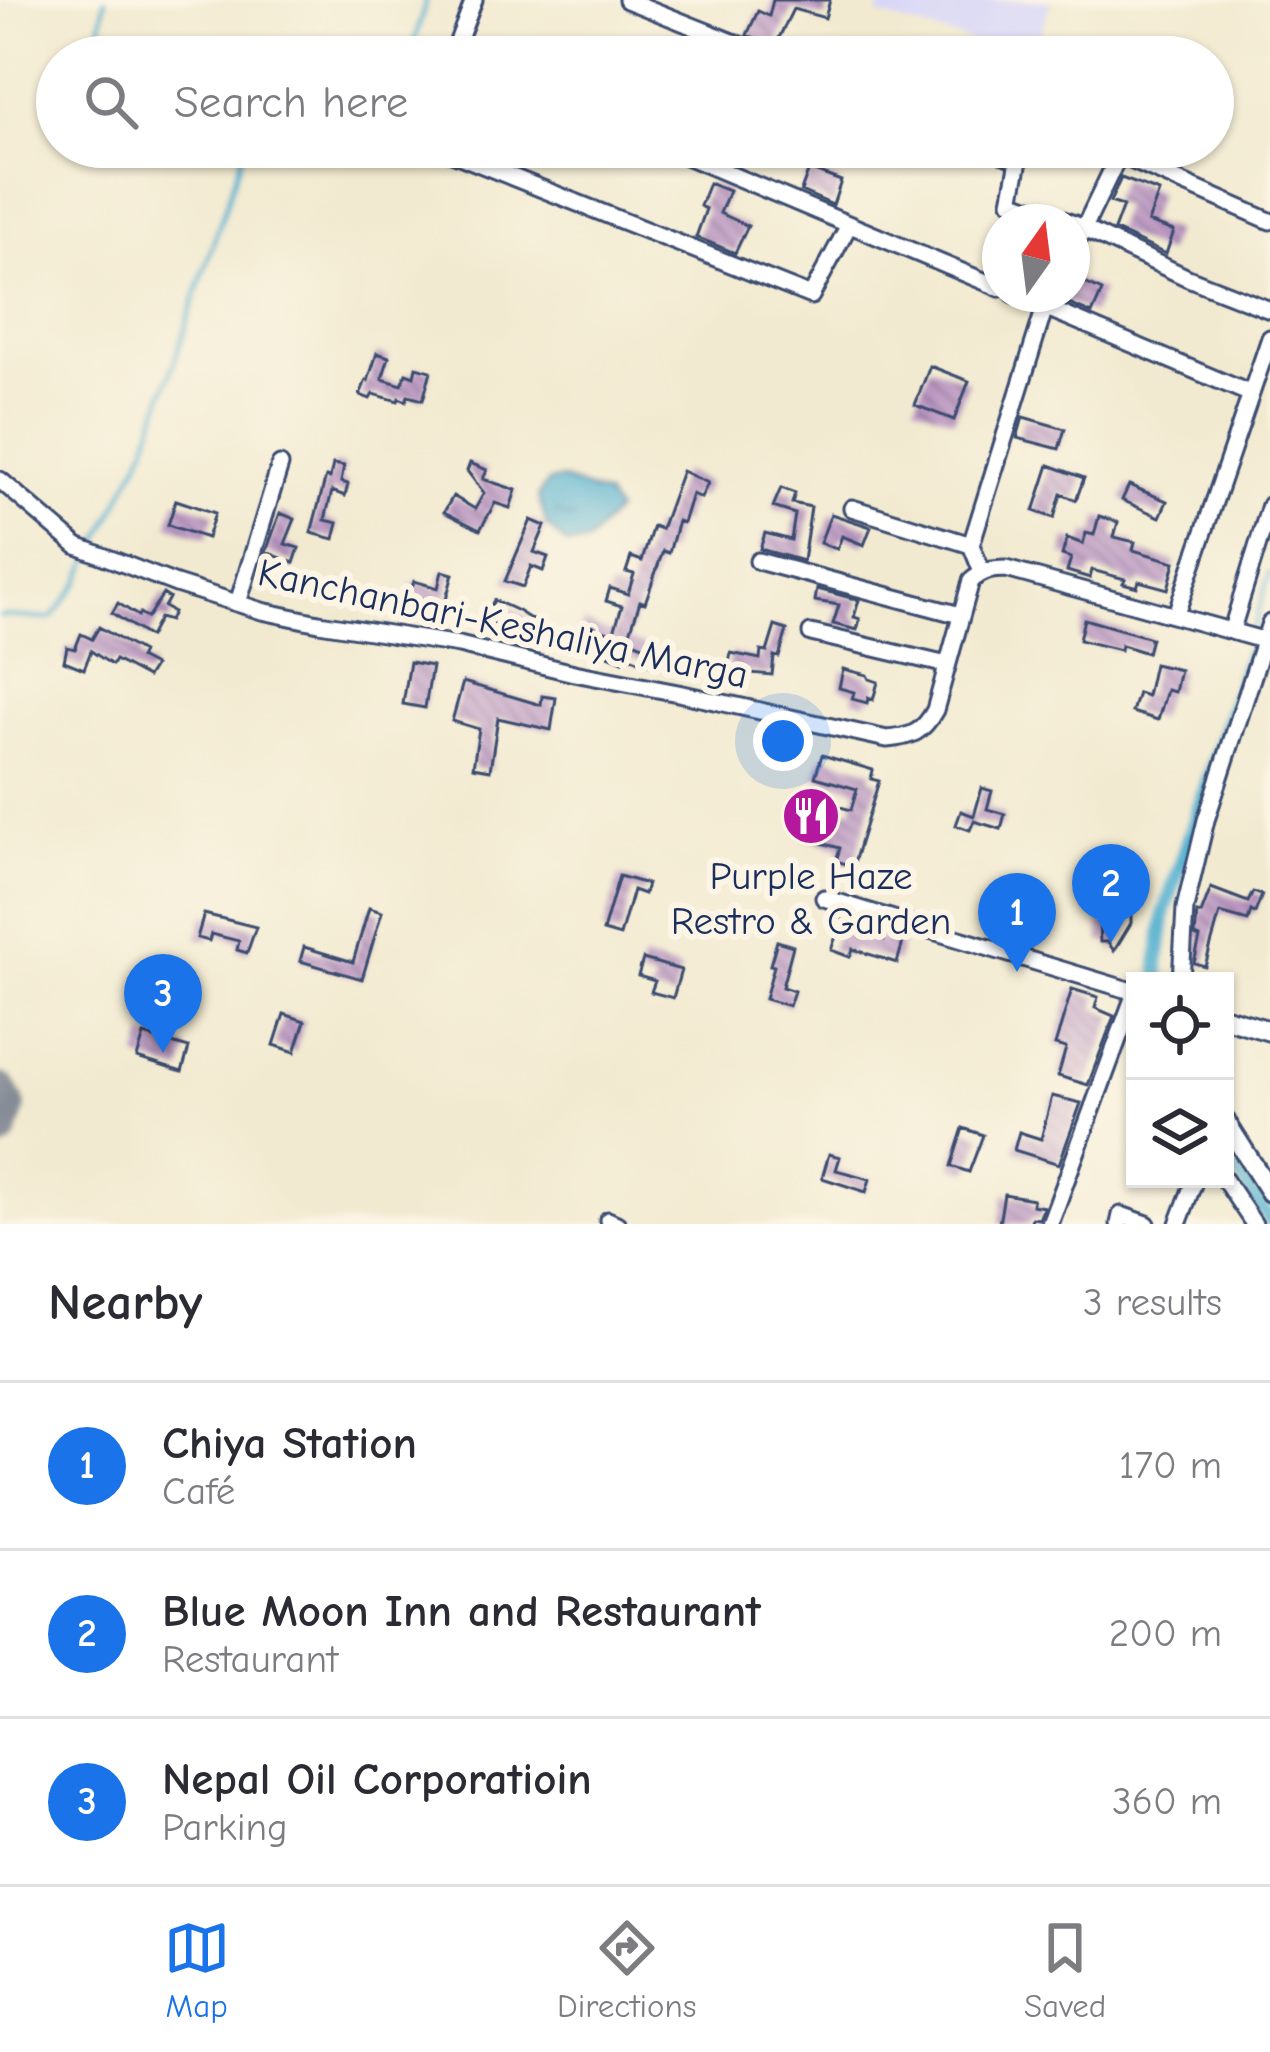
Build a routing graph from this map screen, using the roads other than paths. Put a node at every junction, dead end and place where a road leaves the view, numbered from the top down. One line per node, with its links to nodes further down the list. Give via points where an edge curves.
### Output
1 (474, 0): 3 (street)
2 (627, 0): 4 (street)
3 (460, 36)
4 (717, 36)
5 (490, 168): 13 (street, via 811,296)
6 (715, 168): 13 (street)
7 (1017, 168): 10 (street, via 1011,201)
8 (1111, 168): 11 (street)
9 (1149, 168): 12 (street)
10 (1019, 204)
11 (1088, 204)
12 (1270, 220)
13 (849, 225): 15 (street)
14 (1090, 231): 16 (street)
15 (982, 280)
16 (1270, 310)
17 (1044, 312): 25 (street)
18 (1072, 312): 20 (street)
19 (1270, 338): 20 (street)
20 (1251, 394): 29 (street)
21 (280, 464): 28 (street)
22 (0, 480): 28 (street, Kanchanbari-Keshaliya Marga, via 77,547)
23 (1270, 505): 31 (street)
24 (852, 508): 25 (street)
25 (970, 545): 27 (street)
26 (758, 561): 30 (street)
27 (982, 572): 29 (street, via 1006,569); 30 (street, Kanchanbari-Keshaliya Marga)
28 (238, 603): 34 (street, Kanchanbari-Keshaliya Marga, via 887,740 919,733 928,722)
29 (1176, 614): 31 (street)
30 (960, 615): 34 (street, Kanchanbari-Keshaliya Marga)
31 (1237, 631): 33 (street)
32 (811, 633): 34 (street)
33 (1266, 636): 36 (street, via 1206,820 1185,908)
34 (947, 665)
35 (824, 898): 37 (street)
36 (1181, 972)
37 (1126, 990)
38 (1126, 1017): 45 (street)
39 (1234, 1021): 40 (main road)
40 (1270, 1031)
41 (1234, 1134): 44 (main road)
42 (1192, 1188): 48 (street)
43 (1230, 1188): 49 (street)
44 (1270, 1192)
45 (1050, 1224)
46 (1119, 1224): 47 (street, via 1121,1215)
47 (1147, 1224)
48 (1178, 1224)
49 (1254, 1224)

